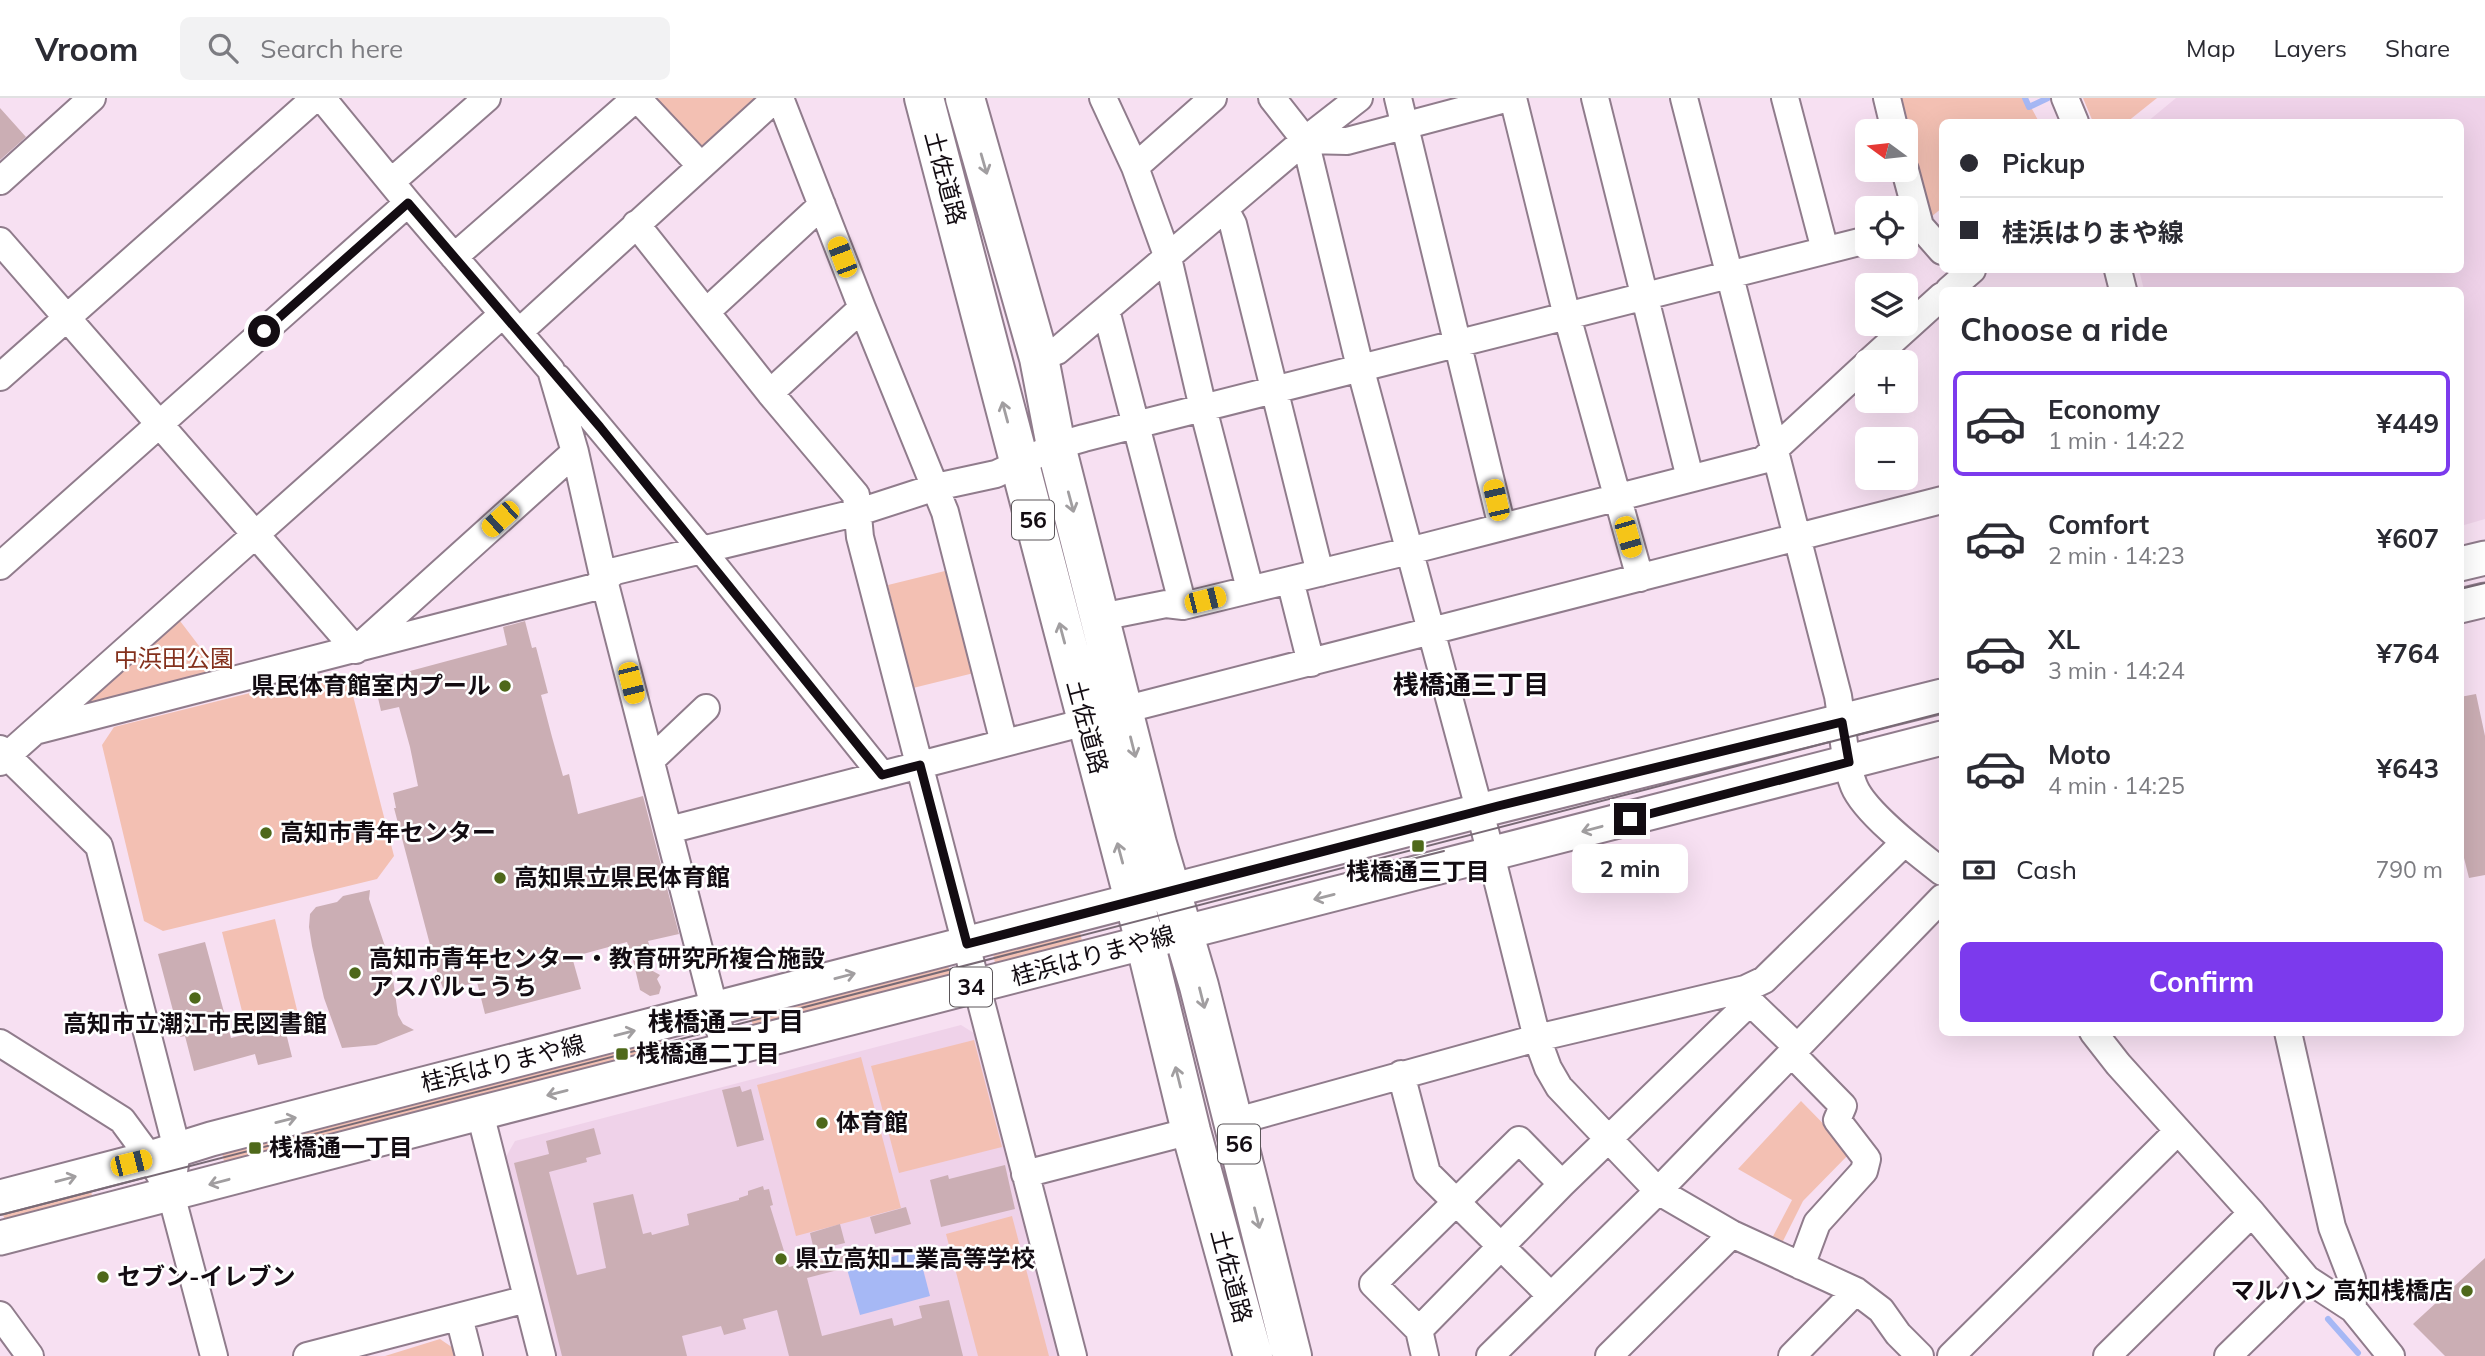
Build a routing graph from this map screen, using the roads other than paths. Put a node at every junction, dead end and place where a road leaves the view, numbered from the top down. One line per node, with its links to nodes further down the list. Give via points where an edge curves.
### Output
1 (92, 98): 25 (street)
2 (488, 98): 26 (street)
3 (637, 98): 23 (street); 36 (street)
4 (778, 98): 23 (street); 28 (street)
5 (924, 98): 62 (highway, 土佐道路 / 56, one-way to 5)
6 (965, 98): 49 (highway, 土佐道路 / 56, one-way to 49)
7 (1103, 98): 24 (street)
8 (1213, 98): 24 (street)
9 (1272, 98): 22 (street)
10 (1359, 98): 22 (street)
11 (1398, 98): 21 (street)
12 (1511, 98): 21 (street); 44 (street)
13 (1595, 98): 39 (street)
14 (1684, 98): 38 (street)
15 (1785, 98): 35 (street)
16 (1887, 98): 19 (street)
17 (2066, 98): 20 (street)
18 (324, 99): 26 (street); 45 (street)
19 (1892, 119)
20 (2074, 119)
21 (1404, 126): 22 (street, via 1347,141); 47 (street)
22 (1305, 140): 29 (street); 50 (street)
23 (701, 166): 30 (street)
24 (1135, 167): 37 (street)
25 (0, 181)
26 (391, 181): 27 (street)
27 (408, 203): 36 (street); 57 (street)
28 (822, 205): 41 (street); 43 (street)
29 (1225, 209): 37 (street); 54 (street, via 1233,224)
30 (636, 223): 43 (street); 46 (street)
31 (1918, 232): 34 (street)
32 (0, 241): 45 (street)
33 (1855, 243): 35 (street)
34 (1939, 249)
35 (1825, 250): 38 (street)
36 (454, 257): 46 (street)
37 (1168, 258): 42 (street); 56 (street)
38 (1728, 274): 39 (street); 60 (street)
39 (1644, 296): 44 (street); 63 (street)
40 (1939, 299): 48 (street)
41 (862, 308): 55 (street); 64 (street)
42 (1106, 310): 49 (street, via 1057,351); 58 (street)
43 (706, 312): 55 (street)
44 (1567, 316): 47 (street); 65 (street)
45 (67, 317): 53 (street); 57 (street)
46 (511, 323): 51 (street); 69 (street)
47 (1458, 343): 50 (street); 68 (street)
48 (1882, 350)
49 (1039, 358): 59 (highway, 土佐道路 / 56)
50 (1360, 367): 54 (street); 72 (street)
51 (551, 370): 61 (street); 71 (street)
52 (1855, 375): 60 (street)
53 (0, 377)
54 (1276, 389): 56 (street); 76 (street)
55 (770, 393): 67 (street, via 856,495)
56 (1203, 408): 58 (street); 80 (street)
57 (161, 423): 69 (street); 75 (street)
58 (1137, 425): 59 (street); 83 (street)
59 (1056, 446): 62 (street); 84 (highway, 土佐道路 / 56, one-way to 84)
60 (1776, 450): 63 (street, via 1763,460); 70 (street)
61 (575, 452): 78 (street); 86 (street)
62 (1018, 463): 64 (street, via 996,474); 91 (highway, 土佐道路 / 56, one-way to 62)
63 (1690, 478): 65 (street)
64 (936, 487): 67 (street); 95 (street)
65 (1615, 497): 68 (street); 77 (street)
66 (1939, 501): 70 (street)
67 (859, 512): 71 (street); 99 (street, via 860,537)
68 (1502, 527): 72 (street)
69 (255, 533): 86 (street); 93 (street)
70 (1797, 537): 77 (street); 92 (street)
71 (701, 550): 78 (street, via 615,571); 100 (street)
72 (1409, 551): 76 (street); 85 (street)
73 (2485, 558): 74 (main road)
74 (2464, 563)
75 (0, 566)
76 (1320, 573): 79 (street)
77 (1640, 578): 85 (street)
78 (604, 580): 86 (street, via 595,587); 97 (street)
79 (1290, 580): 80 (street); 87 (street)
80 (1251, 589): 83 (street)
81 (2485, 600): 82 (main road)
82 (2464, 605)
83 (1183, 606): 84 (street, via 1166,604)
84 (1101, 617): 90 (highway, 土佐道路 / 56)
85 (1432, 632): 87 (street); 101 (street)
86 (356, 650): 93 (street)
87 (1311, 663): 90 (street)
88 (1939, 697): 92 (main road, 桂浜はりまや線 / 34)
89 (706, 708): 97 (street)
90 (1124, 710): 106 (highway, 土佐道路 / 56, one-way to 106)
91 (1086, 722): 95 (street); 108 (highway, 土佐道路 / 56, one-way to 91)
92 (1842, 722): 98 (street); 101 (main road, 桂浜はりまや線 / 34)
93 (34, 731): 96 (street)
94 (1939, 739): 98 (main road, 桂浜はりまや線 / 34)
95 (1004, 743): 99 (street)
96 (2, 755): 127 (street, via 99,846)
97 (651, 760): 102 (street)
98 (1849, 762): 103 (street, via 1854,788); 104 (main road, 桂浜はりまや線 / 34, one-way to 104)
99 (920, 765): 100 (street); 111 (street)
100 (882, 775): 102 (street)
101 (1479, 811): 104 (street); 106 (main road, 桂浜はりまや線 / 34)
102 (669, 830): 114 (street)
103 (1904, 843): 105 (street); 113 (street)
104 (1491, 855): 109 (main road, 桂浜はりまや線 / 34, one-way to 109); 117 (street)
105 (1939, 870)
106 (1170, 891): 108 (main road, 桂浜はりまや線 / 34); 109 (highway, 土佐道路 / 56)
107 (1939, 901): 119 (street)
108 (1134, 902): 110 (highway, 土佐道路 / 56); 111 (main road, 桂浜はりまや線 / 34)
109 (1183, 932): 110 (main road, 桂浜はりまや線 / 34); 123 (highway, 土佐道路 / 56, one-way to 123)
110 (1145, 942): 112 (main road, 桂浜はりまや線 / 34); 124 (highway, 土佐道路 / 56, one-way to 110)
111 (967, 944): 112 (street); 114 (main road, 桂浜はりまや線 / 34, one-way to 111)
112 (977, 986): 120 (main road, 桂浜はりまや線 / 34); 128 (street)
113 (1748, 996): 117 (street); 119 (street); 126 (street)
114 (715, 1010): 120 (street); 127 (main road, 桂浜はりまや線 / 34, one-way to 114)
115 (2096, 1036): 125 (street)
116 (2289, 1036): 143 (street, via 2332,1227 2352,1279)
117 (1537, 1038): 121 (street); 126 (street, via 1559,1087)
118 (0, 1043): 127 (street, via 122,1120)
119 (1794, 1050): 130 (street); 138 (street, via 1843,1107 1837,1120 1867,1158 1864,1171 1817,1223)
120 (725, 1051): 122 (main road, 桂浜はりまや線 / 34, one-way to 122)
121 (1401, 1074): 123 (street); 133 (street, via 1427,1172)
122 (480, 1113): 131 (main road, 桂浜はりまや線 / 34, one-way to 131); 142 (street)
123 (1233, 1122): 156 (highway, 土佐道路 / 56, one-way to 156)
124 (1192, 1131): 128 (street); 155 (highway, 土佐道路 / 56)
125 (2178, 1131): 134 (street); 162 (street)
126 (1609, 1138): 129 (street); 130 (street)
127 (163, 1153): 131 (street); 132 (main road, 桂浜はりまや線 / 34, one-way to 127)
128 (1025, 1174): 154 (street)
129 (1562, 1184): 133 (street, via 1519,1140); 137 (street)
130 (1658, 1191): 135 (street); 141 (street)
131 (171, 1194): 136 (main road, 桂浜はりまや線 / 34); 150 (street)
132 (0, 1197)
133 (1456, 1201): 137 (street); 146 (street, via 1373,1284)
134 (2252, 1213): 139 (street); 163 (street)
135 (1732, 1234): 138 (street); 159 (street)
136 (0, 1238)
137 (1501, 1246): 141 (street); 146 (street)
138 (1801, 1266): 140 (street)
139 (2307, 1279): 143 (street); 164 (street)
140 (1856, 1291): 160 (street); 161 (street, via 1881,1310)
141 (1550, 1295): 158 (street)
142 (527, 1298): 145 (street); 153 (street)
143 (2353, 1309): 148 (street)
144 (0, 1315): 149 (street)
145 (459, 1317): 147 (street); 152 (street)
146 (1419, 1329): 157 (street)
147 (348, 1351): 151 (street)
148 (2379, 1352)
149 (30, 1356)
150 (214, 1356)
151 (307, 1356)
152 (469, 1356)
153 (542, 1356)
154 (1073, 1356)
155 (1253, 1356)
156 (1292, 1356)
157 (1425, 1356)
158 (1490, 1356)
159 (1609, 1356)
160 (1792, 1356)
161 (1920, 1356)
162 (1951, 1356)
163 (2107, 1356)
164 (2228, 1356)

